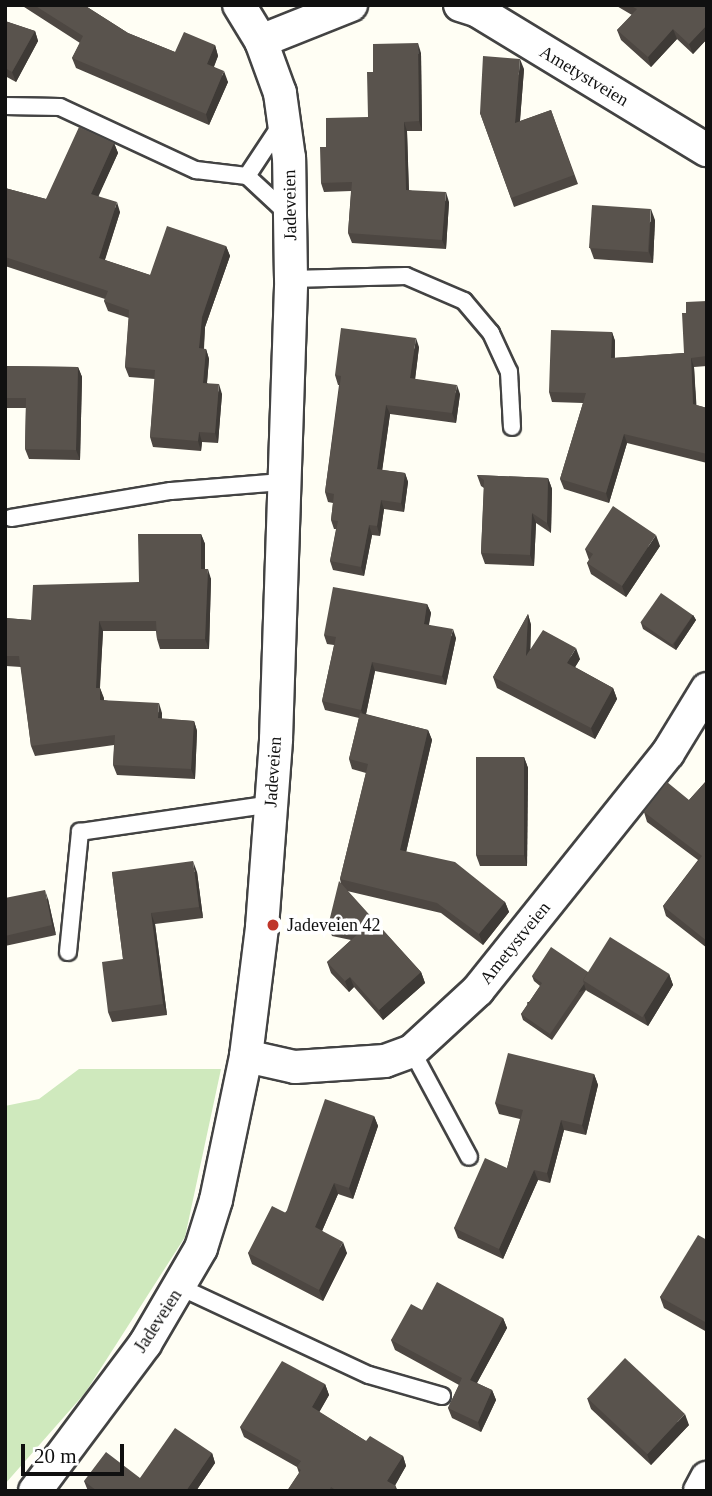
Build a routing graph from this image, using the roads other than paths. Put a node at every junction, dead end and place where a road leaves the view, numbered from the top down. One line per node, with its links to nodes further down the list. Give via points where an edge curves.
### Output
1 (239, 5): 4 (street, Jadeveien)
2 (351, 5): 4 (street)
3 (460, 5): 7 (street, Ametystveien, via 478,11)
4 (261, 41): 6 (street, Jadeveien, via 280,93)
5 (5, 106): 8 (lane, via 60,107 196,170)
6 (284, 121): 8 (lane); 9 (street, Jadeveien)
7 (707, 150)
8 (247, 176): 9 (lane)
9 (290, 216): 10 (street, Jadeveien)
10 (291, 279): 11 (lane, via 407,276 464,301 491,333 509,372); 12 (street, Jadeveien)
11 (512, 427)
12 (282, 482): 13 (lane, via 171,491); 15 (street, Jadeveien)
13 (11, 518)
14 (707, 689): 17 (street, Ametystveien, via 668,753 478,990)
15 (271, 804): 16 (lane, via 80,832); 18 (street, Jadeveien)
16 (68, 952)
17 (412, 1051): 18 (street, Ametystveien, via 385,1061 295,1067); 19 (lane)
18 (246, 1056): 20 (street, Jadeveien, via 216,1200 201,1248)
19 (468, 1157)
20 (180, 1287): 21 (lane, via 369,1375); 23 (street, Jadeveien, via 145,1344)
21 (442, 1396)
22 (707, 1478): 24 (street)
23 (36, 1491)
24 (700, 1491)

